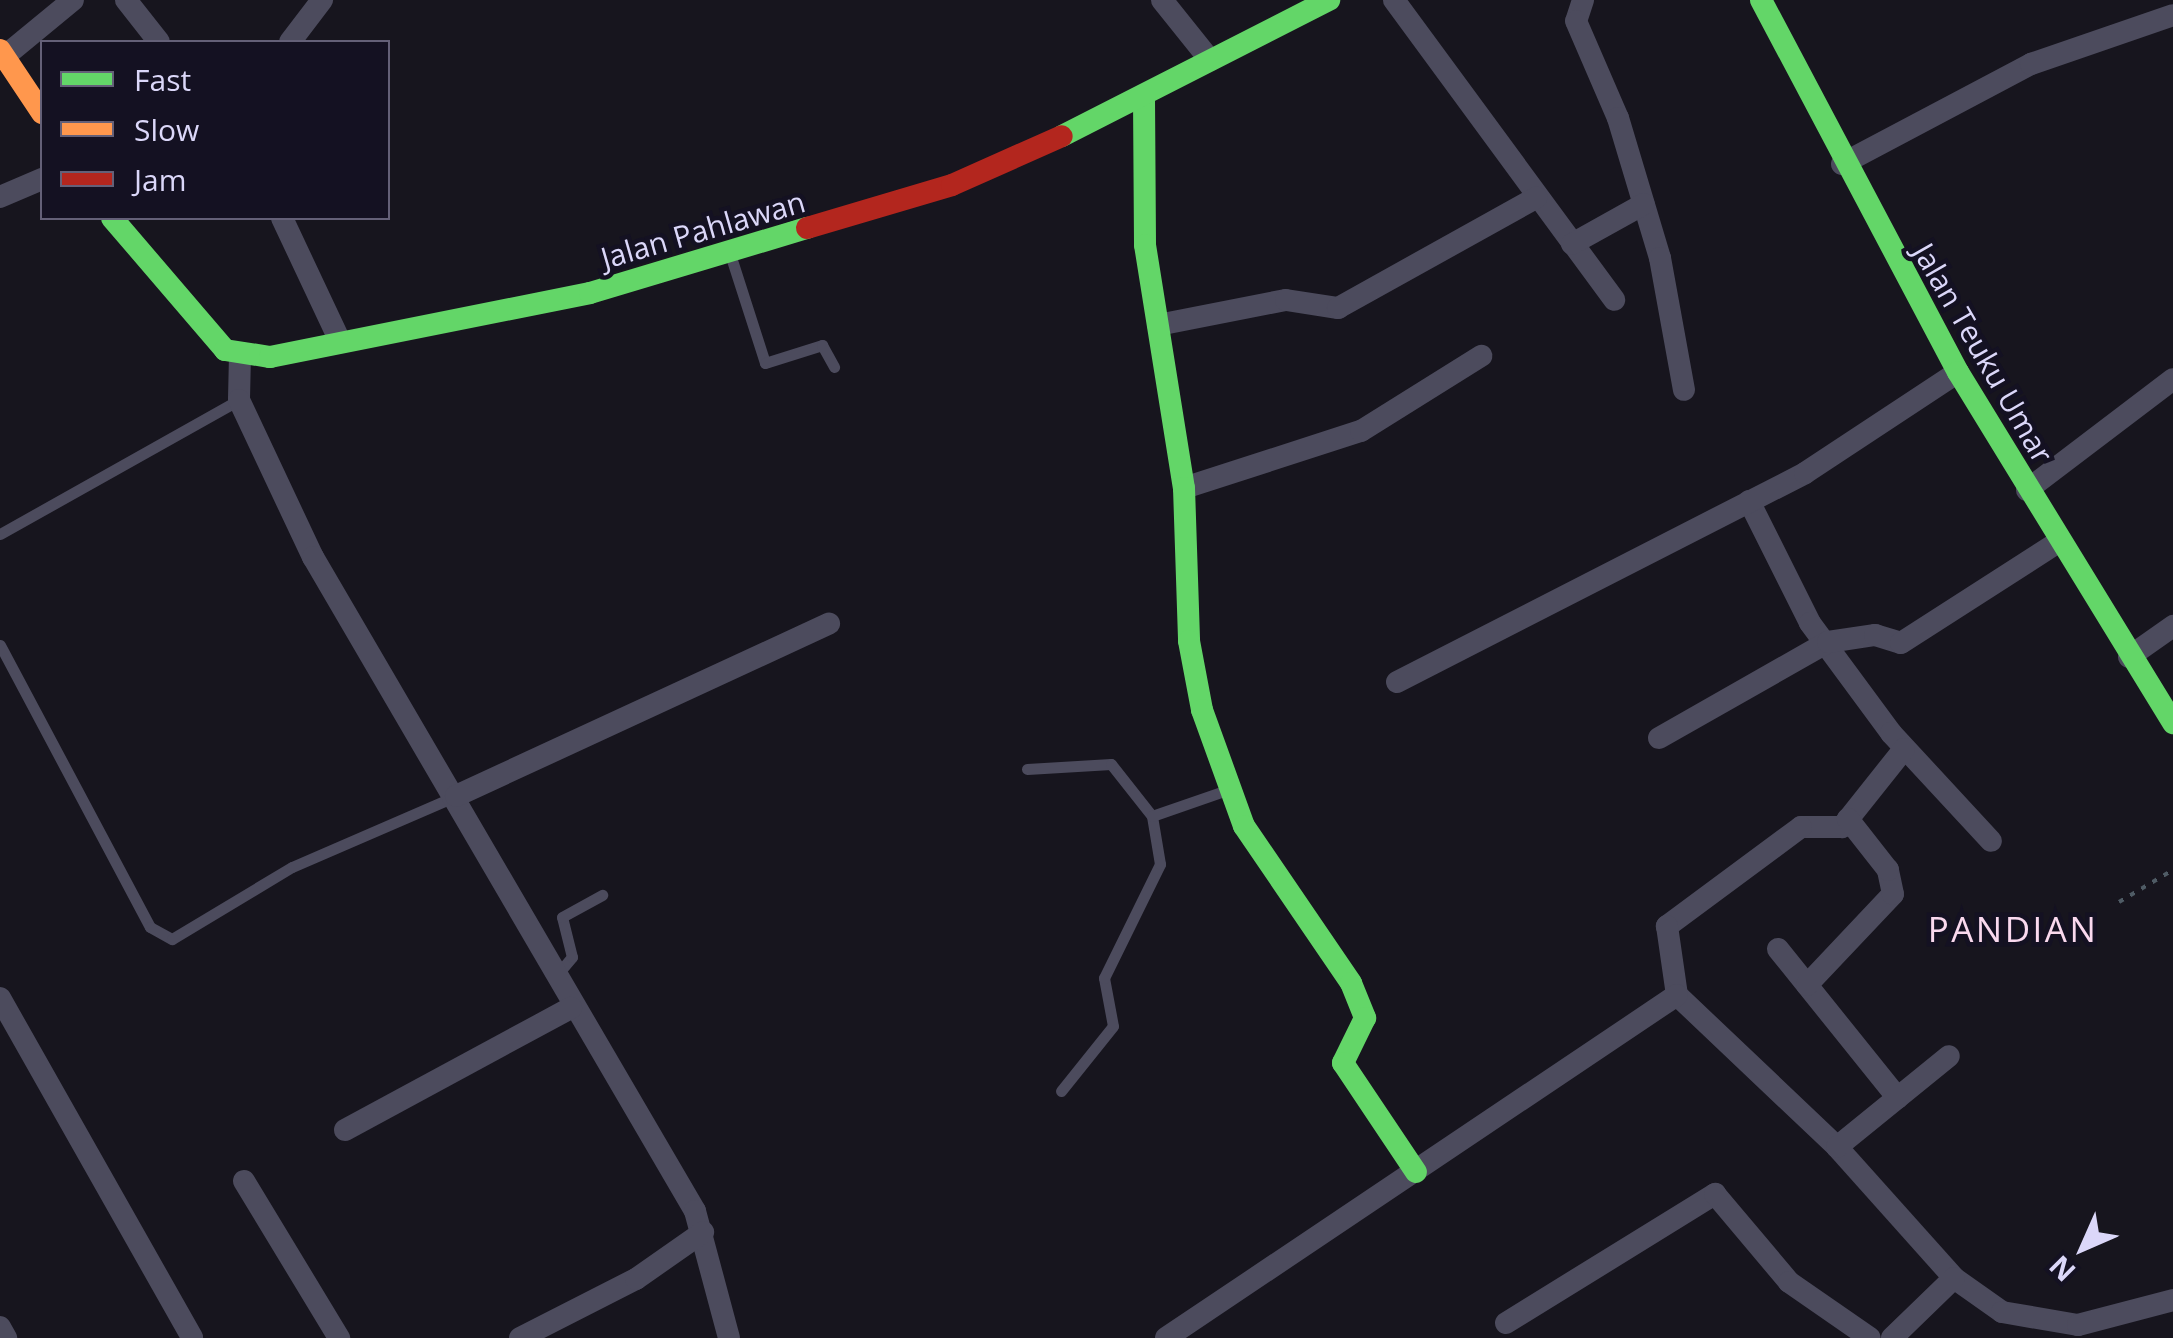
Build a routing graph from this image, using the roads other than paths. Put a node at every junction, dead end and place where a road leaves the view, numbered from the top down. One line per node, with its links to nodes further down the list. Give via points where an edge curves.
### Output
1 (73, 0): 12 (street)
2 (126, 0): 10 (street)
3 (322, 0): 11 (street)
4 (1162, 0): 13 (street)
5 (1329, 0): 13 (main road, Jalan Pahlawan)
6 (1394, 0): 19 (street)
7 (1582, 0): 20 (street, via 1576,21)
8 (1761, 0): 16 (main road, Jalan Teuku Umar)
9 (2173, 15): 16 (street, via 2031,64)
10 (156, 40)
11 (292, 40)
12 (2, 53): 15 (main road)
13 (1210, 60): 14 (main road, Jalan Pahlawan)
14 (1144, 99): 24 (main road, Jalan Pahlawan, via 952,185); 26 (main road, via 1145,245)
15 (40, 110)
16 (1842, 164): 31 (main road, Jalan Teuku Umar)
17 (40, 180): 18 (street)
18 (0, 198)
19 (1536, 198): 23 (street); 26 (street, via 1338,308 1286,300)
20 (1644, 204): 23 (street); 33 (street, via 1676,316)
21 (114, 220): 28 (main road, via 212,338)
22 (283, 220): 27 (street)
23 (1572, 244): 25 (street)
24 (730, 256): 27 (main road, Jalan Pahlawan); 30 (lane, via 765,363 822,345)
25 (1614, 300)
26 (1158, 325): 35 (main road)
27 (340, 341): 28 (main road, Jalan Pahlawan)
28 (240, 355): 34 (street)
29 (1481, 356): 35 (street, via 1361,431)
30 (834, 367)
31 (1958, 372): 36 (main road, Jalan Teuku Umar); 37 (street)
32 (2173, 379): 36 (street)
33 (1684, 390)
34 (239, 400): 38 (lane); 51 (street, via 313,557)
35 (1184, 488): 50 (main road, via 1189,641)
36 (2027, 490): 39 (main road, Jalan Teuku Umar)
37 (1749, 501): 42 (street, via 1800,608); 45 (street)
38 (0, 534)
39 (2056, 543): 42 (street, via 1901,643 1874,635); 44 (main road, Jalan Teuku Umar)
40 (829, 624): 51 (street)
41 (2173, 626): 44 (street)
42 (1828, 642): 47 (street); 48 (street)
43 (0, 645): 51 (lane, via 150,927 172,939 292,867)
44 (2129, 657): 46 (main road, Jalan Teuku Umar)
45 (1397, 682)
46 (2173, 724)
47 (1659, 738)
48 (1904, 749): 53 (street); 54 (street)
49 (1027, 769): 52 (lane, via 1111,764)
50 (1228, 790): 52 (lane); 67 (main road, via 1291,902 1351,983 1365,1018 1342,1063)
51 (456, 796): 57 (street)
52 (1152, 816): 63 (lane, via 1160,864 1104,978 1113,1026)
53 (1848, 820): 58 (street, via 1888,870 1893,894); 59 (street, via 1832,832 1801,827 1667,926)
54 (1991, 841)
55 (602, 895): 57 (lane, via 562,917 572,957)
56 (1778, 949): 58 (street)
57 (556, 976): 61 (street)
58 (1806, 984): 64 (street)
59 (1677, 995): 66 (street); 67 (street)
60 (0, 998): 75 (street)
61 (571, 1008): 65 (street); 69 (street)
62 (1949, 1056): 64 (street)
63 (1061, 1091)
64 (1898, 1098): 66 (street)
65 (345, 1130)
66 (1837, 1147): 70 (street)
67 (1416, 1172): 79 (street)
68 (244, 1180): 76 (street)
69 (703, 1232): 77 (street, via 636,1279); 78 (street)
70 (1954, 1278): 71 (street, via 2037,1325 2101,1322); 81 (street)
71 (2173, 1300)
72 (1506, 1323): 80 (street, via 1715,1194 1789,1282)
73 (0, 1328): 74 (street)
74 (6, 1338)
75 (192, 1338)
76 (339, 1338)
77 (520, 1338)
78 (729, 1338)
79 (1166, 1338)
80 (1870, 1338)
81 (1892, 1338)

